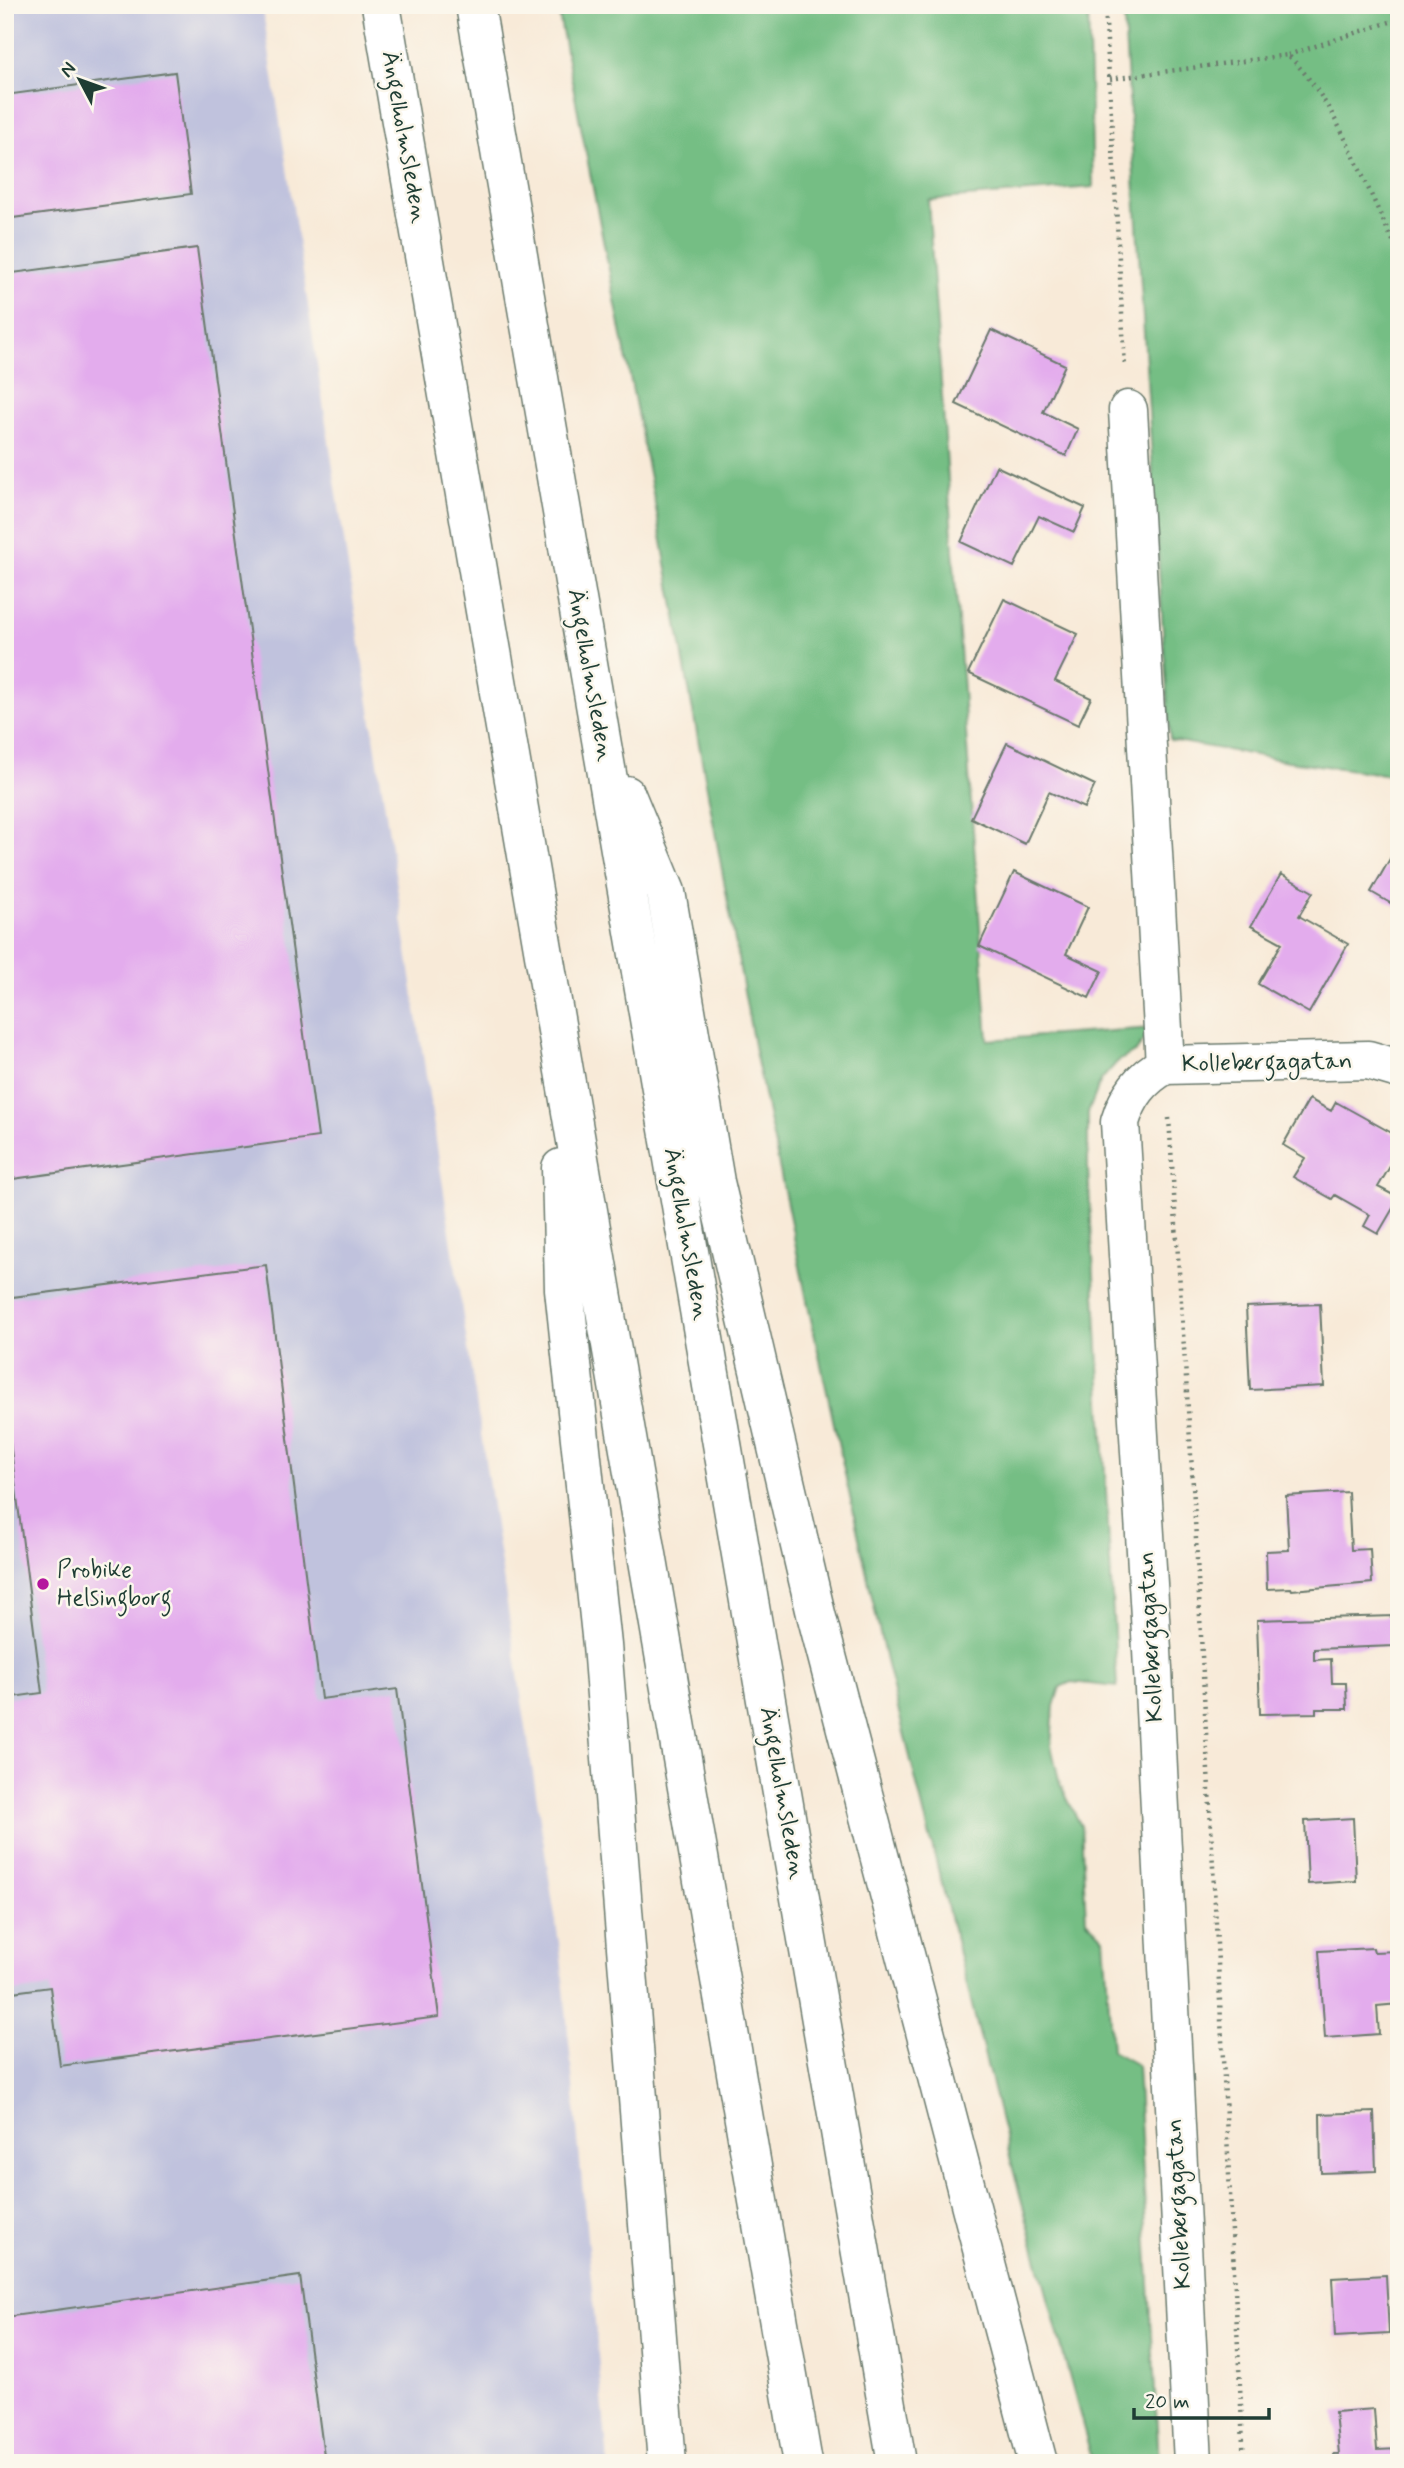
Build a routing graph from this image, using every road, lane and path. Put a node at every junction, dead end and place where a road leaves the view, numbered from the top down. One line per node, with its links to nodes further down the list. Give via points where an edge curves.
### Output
1 (381, 5): 10 (main road, Ängelholmsleden)
2 (475, 5): 9 (main road, Ängelholmsleden)
3 (1105, 5): 6 (path)
4 (1399, 19): 5 (path)
5 (1288, 55): 6 (path); 7 (path, via 1305,72 1354,156)
6 (1110, 79): 8 (path)
7 (1399, 252)
8 (1128, 410): 11 (main road)
9 (600, 730): 15 (main road, Ängelholmsleden); 16 (main road, via 666,892 715,1182 816,1614)
10 (558, 1036): 13 (main road, via 564,1289 602,1646); 14 (main road, Ängelholmsleden)
11 (1165, 1065): 12 (main road, Kollebergagatan, via 1368,1060); 17 (main road, Kollebergagatan, via 1136,1088 1121,1122); 18 (path, via 1194,1501)
12 (1399, 1069)
13 (667, 2463)
14 (803, 2463)
15 (897, 2463)
16 (1038, 2463)
17 (1193, 2463)
18 (1244, 2463)

